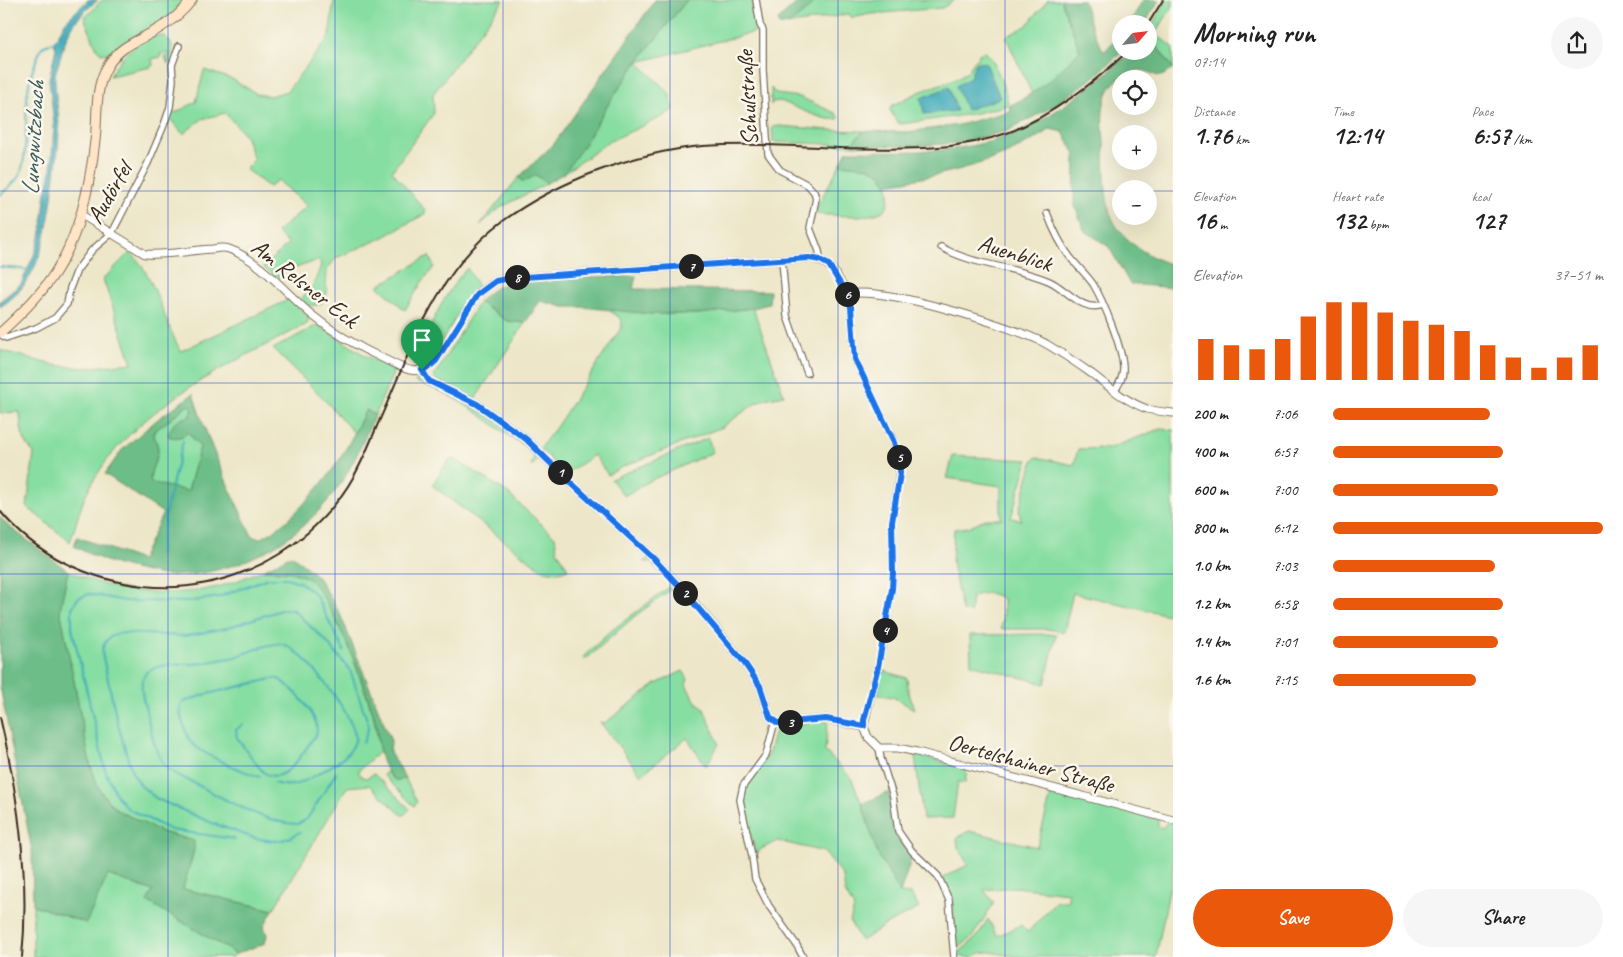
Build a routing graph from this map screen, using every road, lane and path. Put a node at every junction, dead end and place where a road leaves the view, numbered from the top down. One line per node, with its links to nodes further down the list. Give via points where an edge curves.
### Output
1 (192, 0): 5 (main road, via 175,18 132,42 107,66 101,80 94,154)
2 (756, 0): 9 (street, Schulstraße, via 763,30 768,154 780,170 808,185 814,192 816,198 810,228)
3 (179, 46): 6 (street, Audörfel, via 172,65 170,107 164,125)
4 (1047, 213): 11 (street, Auenblick, via 1064,249 1093,284)
5 (80, 214): 6 (street, Am Relsner Eck); 12 (main road, via 74,237 56,272)
6 (112, 233): 14 (street, Audörfel, via 92,250 77,270 67,304 55,318 6,338); 15 (street, Am Relsner Eck, via 145,254 227,248 246,257 339,335 365,351 410,371)
7 (941, 247): 11 (street, Auenblick, via 957,256 1049,281 1084,304)
8 (782, 260): 9 (street); 15 (street, via 496,281 477,295 436,361); 16 (street, via 787,316)
9 (820, 260): 10 (street, via 832,268)
10 (847, 295): 17 (street, via 860,292 892,296 1023,332 1047,344); 20 (street, via 855,359 893,440 900,468 892,522 892,589)
11 (1103, 305): 17 (street, Auenblick, via 1123,364 1122,377)
12 (25, 308): 13 (main road); 14 (main road)
13 (0, 326)
14 (0, 333)
15 (422, 370): 19 (street, via 429,381 477,404 526,439 647,552 743,661 760,686 770,717)
16 (807, 373)
17 (1115, 391): 18 (street, via 1146,408)
18 (1173, 413)
19 (775, 721): 20 (street, via 826,719); 23 (street, via 766,755 743,786 740,800 755,879)
20 (864, 726): 21 (street, via 868,737)
21 (879, 748): 22 (street, Oertelshainer Straße, via 917,752); 24 (street, via 893,796 898,831 912,851 938,876 949,900)
22 (1173, 820)
23 (803, 957)
24 (954, 957)

